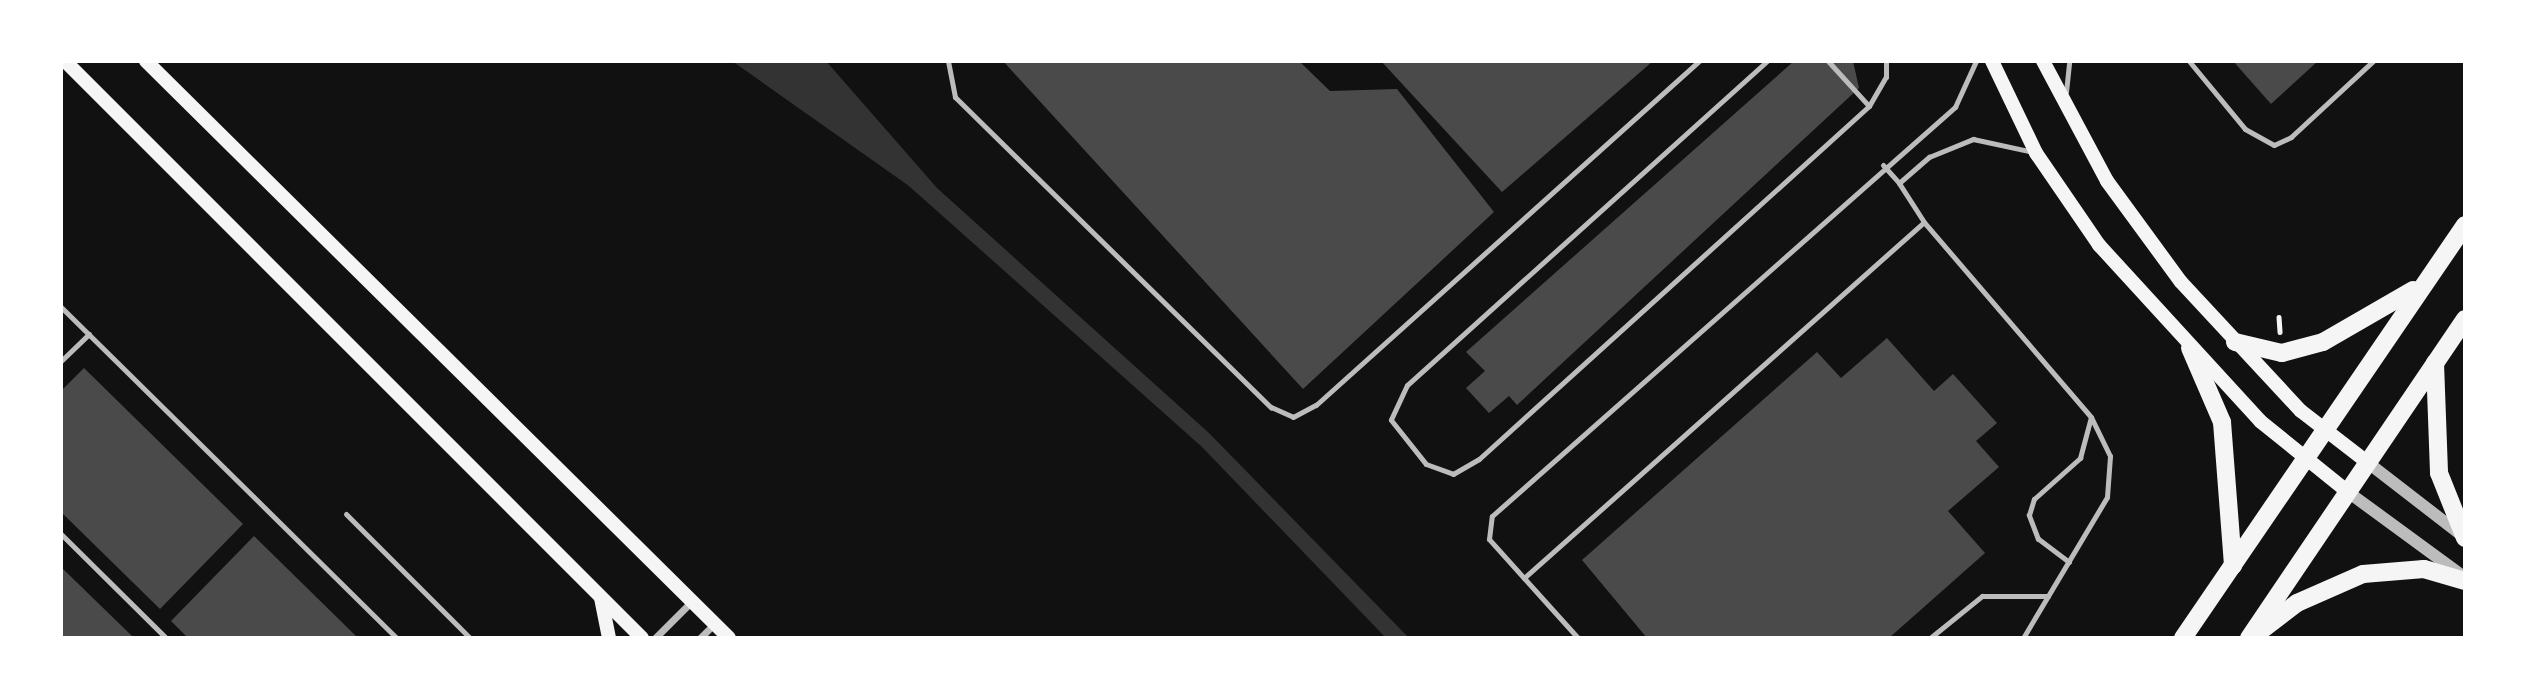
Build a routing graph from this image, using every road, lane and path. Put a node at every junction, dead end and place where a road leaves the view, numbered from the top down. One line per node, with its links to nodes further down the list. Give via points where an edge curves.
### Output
1 (65, 61): 41 (main road)
2 (146, 61): 43 (main road)
3 (948, 61): 4 (lane, via 955,97 1271,407 1293,417 1317,405)
4 (1699, 61)
5 (1767, 61): 14 (lane, via 1407,385 1391,420 1426,464 1453,474 1479,458)
6 (1828, 61): 14 (lane)
7 (1886, 61): 14 (lane, via 1886,77)
8 (1976, 61): 17 (lane, via 1955,107)
9 (1992, 61): 16 (main road)
10 (2043, 61): 15 (main road)
11 (2069, 61): 15 (lane)
12 (2189, 61): 13 (lane, via 2245,128 2274,145 2291,137)
13 (2373, 61)
14 (1869, 106)
15 (2068, 114): 25 (main road, via 2138,226)
16 (2036, 153): 18 (lane, via 1973,139 1929,157); 26 (main road, via 2099,245)
17 (1883, 165): 18 (lane); 39 (lane, via 1492,516 1489,540)
18 (1899, 183): 19 (lane)
19 (1924, 222): 29 (lane); 39 (lane)
20 (2465, 225): 21 (main road)
21 (2428, 279): 25 (main road, via 2388,310 2323,342 2282,353); 30 (main road)
22 (61, 307): 24 (lane)
23 (2465, 318): 28 (main road)
24 (89, 334): 27 (lane); 46 (lane)
25 (2235, 342): 30 (main road)
26 (2190, 348): 31 (main road); 38 (main road, via 2222,422)
27 (61, 361)
28 (2435, 363): 32 (main road); 36 (main road, via 2434,444)
29 (2091, 417): 37 (lane, via 2110,456 2109,487); 37 (lane, via 2080,458 2034,499 2029,515 2038,539)
30 (2325, 430): 31 (main road); 32 (main road)
31 (2305, 460): 33 (main road); 38 (main road)
32 (2367, 462): 33 (main road); 36 (street)
33 (2348, 492): 40 (street); 57 (main road)
34 (346, 514): 47 (lane)
35 (61, 534): 45 (lane)
36 (2465, 538)
37 (2070, 562): 42 (lane)
38 (2232, 566): 56 (main road)
39 (1524, 578): 53 (lane)
40 (2465, 579): 57 (main road, via 2424,569 2362,574 2297,603)
41 (600, 596): 48 (main road); 49 (main road)
42 (2048, 597): 54 (lane, via 1982,596); 55 (lane)
43 (692, 601): 44 (main road); 50 (street)
44 (715, 624): 51 (street); 52 (main road)
45 (166, 638)
46 (397, 638)
47 (470, 638)
48 (609, 638)
49 (642, 638)
50 (655, 638)
51 (700, 638)
52 (729, 638)
53 (1578, 638)
54 (1930, 638)
55 (2022, 638)
56 (2183, 638)
57 (2250, 638)

